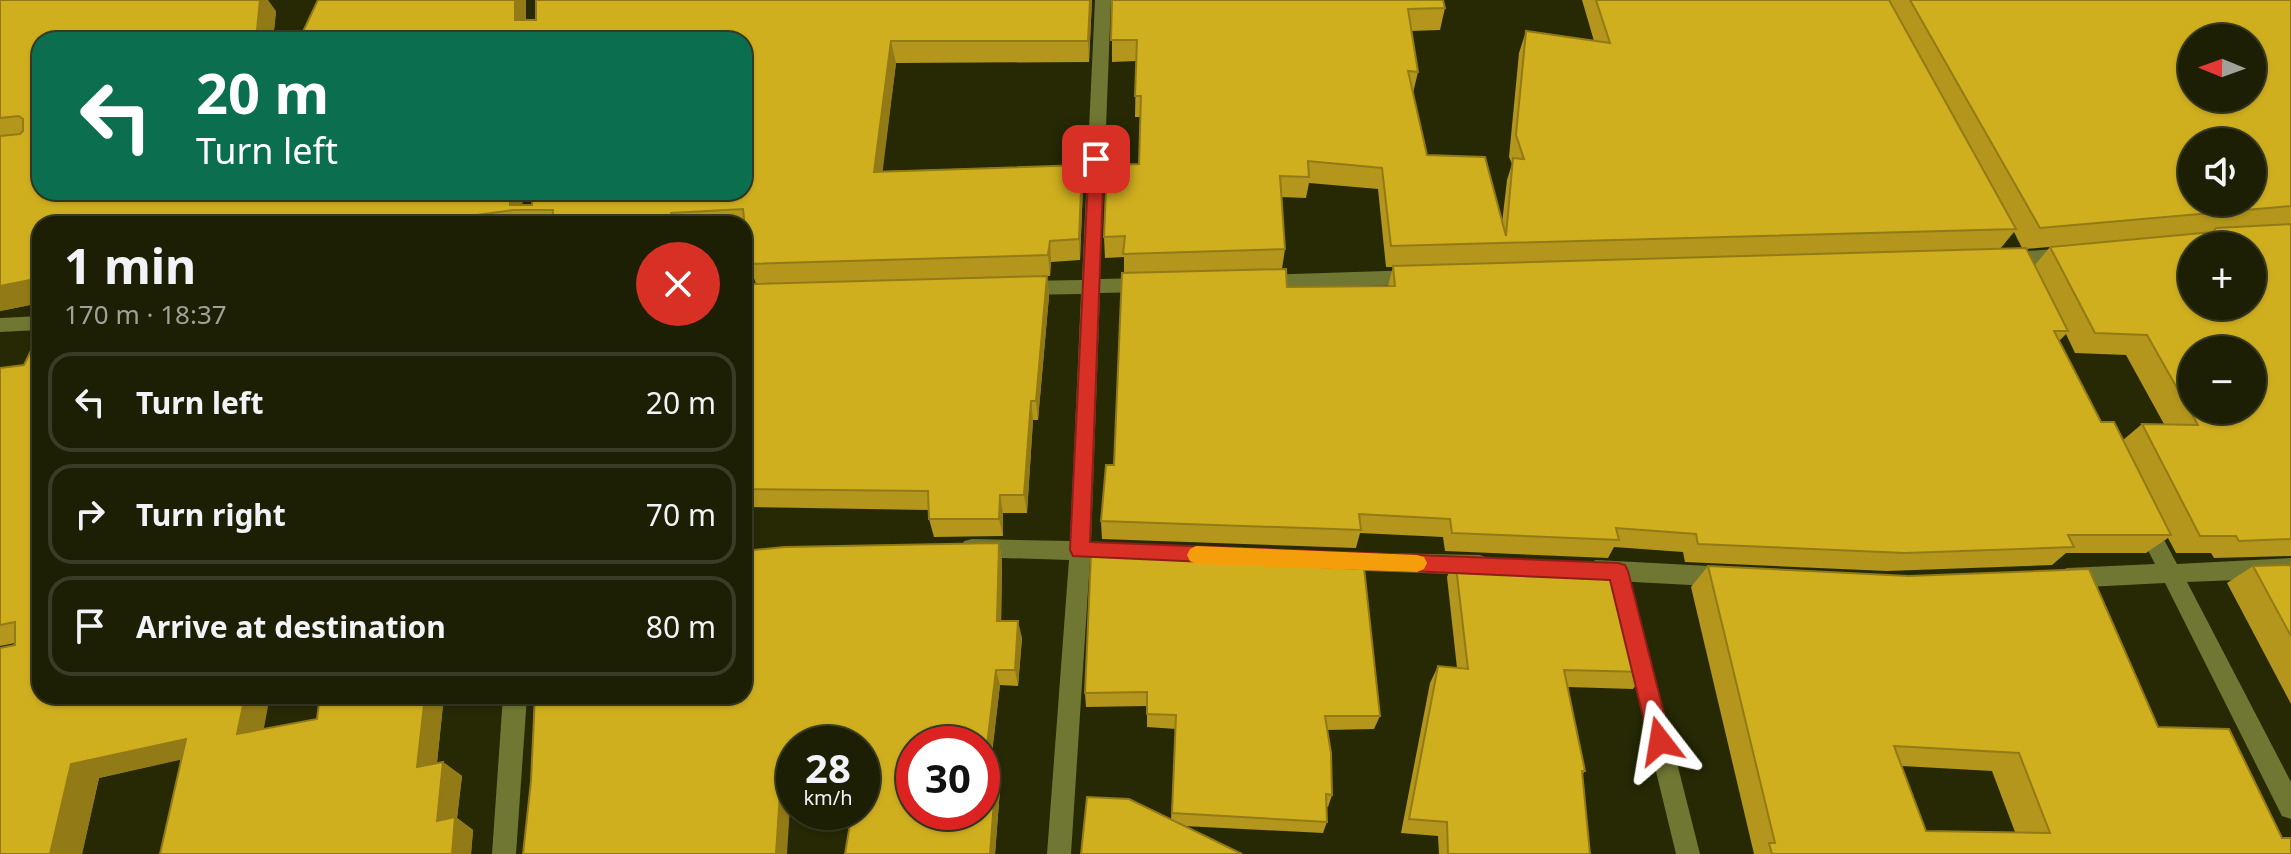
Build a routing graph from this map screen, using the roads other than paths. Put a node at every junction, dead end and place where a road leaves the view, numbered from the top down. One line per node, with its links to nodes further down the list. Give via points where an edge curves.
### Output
1 (1103, 0): 7 (street)
2 (2093, 252): 3 (street)
3 (1984, 260)
4 (1442, 276): 5 (street)
5 (1234, 282)
6 (1171, 284): 7 (street)
7 (1091, 287): 8 (street); 13 (street)
8 (996, 289)
9 (32, 323): 10 (street)
10 (0, 325)
11 (2135, 503): 20 (street)
12 (953, 549): 13 (street)
13 (1080, 550): 14 (street); 28 (street)
14 (1141, 553)
15 (1310, 560): 16 (street)
16 (1496, 565)
17 (2291, 568): 20 (street)
18 (1572, 569): 19 (street)
19 (1618, 571): 21 (street); 23 (street)
20 (2171, 574): 22 (street); 26 (street)
21 (1744, 577)
22 (2044, 579)
23 (1625, 601)
24 (1633, 631): 29 (street)
25 (514, 704): 27 (street)
26 (2291, 807)
27 (504, 854)
28 (1059, 854)
29 (1688, 854)

